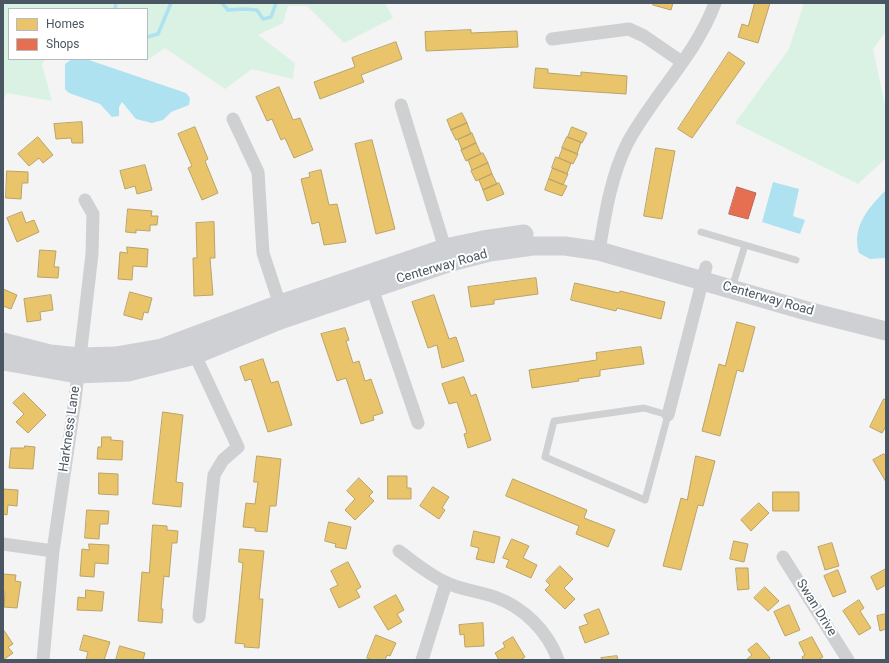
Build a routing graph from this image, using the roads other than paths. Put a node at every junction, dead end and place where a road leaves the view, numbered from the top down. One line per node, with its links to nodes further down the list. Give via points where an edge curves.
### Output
1 (715, 3): 3 (street, via 694,48)
2 (552, 39): 3 (street, via 629,29)
3 (682, 62): 8 (street, via 628,142 617,168)
4 (401, 105): 10 (street)
5 (233, 119): 15 (street, via 258,172 263,252)
6 (85, 200): 21 (street, Harkness Lane, via 93,214 93,236)
7 (701, 232): 9 (lane)
8 (600, 245): 10 (street, Centerway Road, via 533,246); 12 (street, Centerway Road)
9 (745, 245): 11 (lane); 13 (lane)
10 (447, 256): 14 (street, Centerway Road); 15 (street, Centerway Road)
11 (796, 260)
12 (704, 274): 13 (street, Centerway Road); 22 (street)
13 (734, 282): 16 (street, Centerway Road); 17 (street, Centerway Road, via 807,311)
14 (372, 288): 15 (street, Centerway Road); 23 (street)
15 (282, 311): 19 (street, Centerway Road); 21 (street, Centerway Road, via 162,348)
16 (886, 318)
17 (886, 331)
18 (3, 342): 21 (street, Centerway Road, via 50,354)
19 (195, 355): 21 (street, Centerway Road, via 128,372); 29 (street, via 238,447 223,460 214,475)
20 (3, 361): 21 (street, Centerway Road)
21 (78, 366): 25 (street, Harkness Lane)
22 (668, 415): 22 (lane, via 644,408 554,421 545,457 645,500)
23 (418, 423)
24 (3, 544): 25 (street)
25 (53, 551): 30 (street, Harkness Lane)
26 (399, 551): 28 (street)
27 (783, 557): 33 (street, Swan Drive)
28 (446, 583): 31 (street); 32 (street, via 496,597 523,612 536,624)
29 (198, 617)
30 (43, 660)
31 (422, 660)
32 (558, 660)
33 (848, 660)

